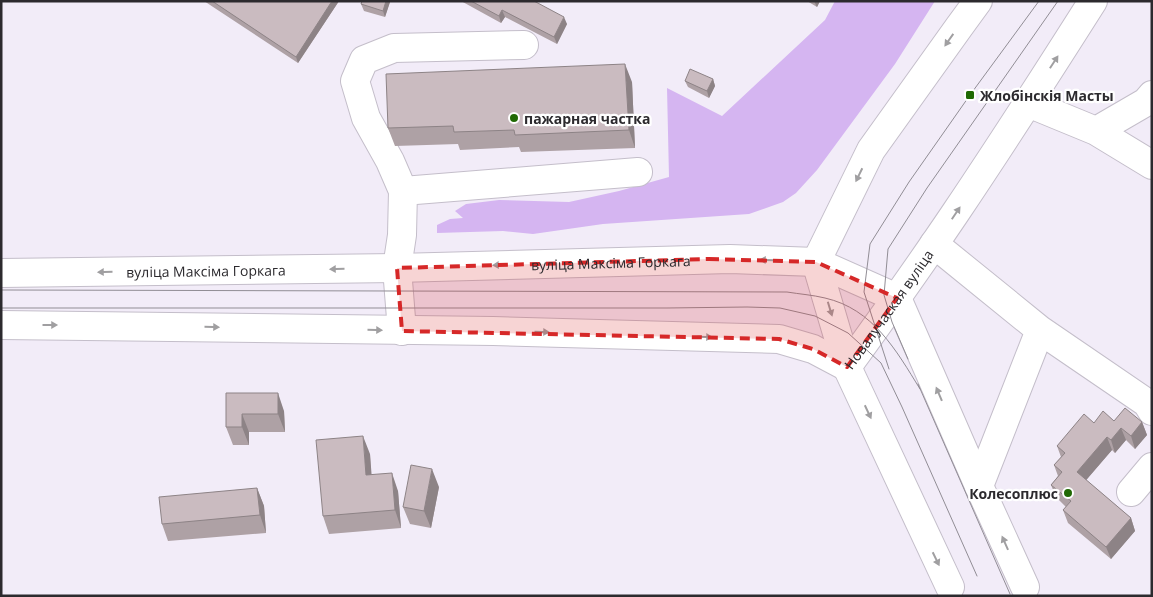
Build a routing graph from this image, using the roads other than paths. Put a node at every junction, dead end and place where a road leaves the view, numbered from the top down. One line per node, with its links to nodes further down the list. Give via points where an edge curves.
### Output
1 (978, 1): 11 (main road, one-way to 11, via 871,150)
2 (1093, 1): 5 (main road, Новалучаская вуліца, one-way to 2)
3 (524, 44): 9 (main road, via 394,48 364,60 355,81 366,118)
4 (1152, 95): 6 (main road, via 1146,102)
5 (1028, 103): 6 (main road); 10 (main road, Новалучаская вуліца, one-way to 5)
6 (1096, 131): 7 (main road)
7 (1152, 165)
8 (638, 172): 9 (main road)
9 (403, 191): 12 (main road)
10 (934, 244): 14 (main road, Новалучаская вуліца); 16 (main road)
11 (816, 262): 12 (main road, вуліца Максіма Горкага, one-way to 12, via 709,259); 14 (main road, вуліца Максіма Горкага); 18 (main road, Новалучаская вуліца, one-way to 18)
12 (397, 268): 13 (main road, вуліца Максіма Горкага, one-way to 13); 17 (main road)
13 (1, 273)
14 (897, 298): 18 (main road, Новалучаская вуліца); 21 (main road, one-way to 14)
15 (1, 325): 17 (main road, one-way to 17)
16 (1040, 330): 19 (main road, via 1147,403); 21 (main road)
17 (402, 331): 18 (main road, one-way to 18, via 779,339 813,349)
18 (848, 367): 23 (main road, one-way to 23)
19 (1152, 411)
20 (1152, 467): 22 (main road)
21 (979, 486): 24 (main road, one-way to 21)
22 (1131, 492)
23 (950, 587)
24 (1025, 587)

